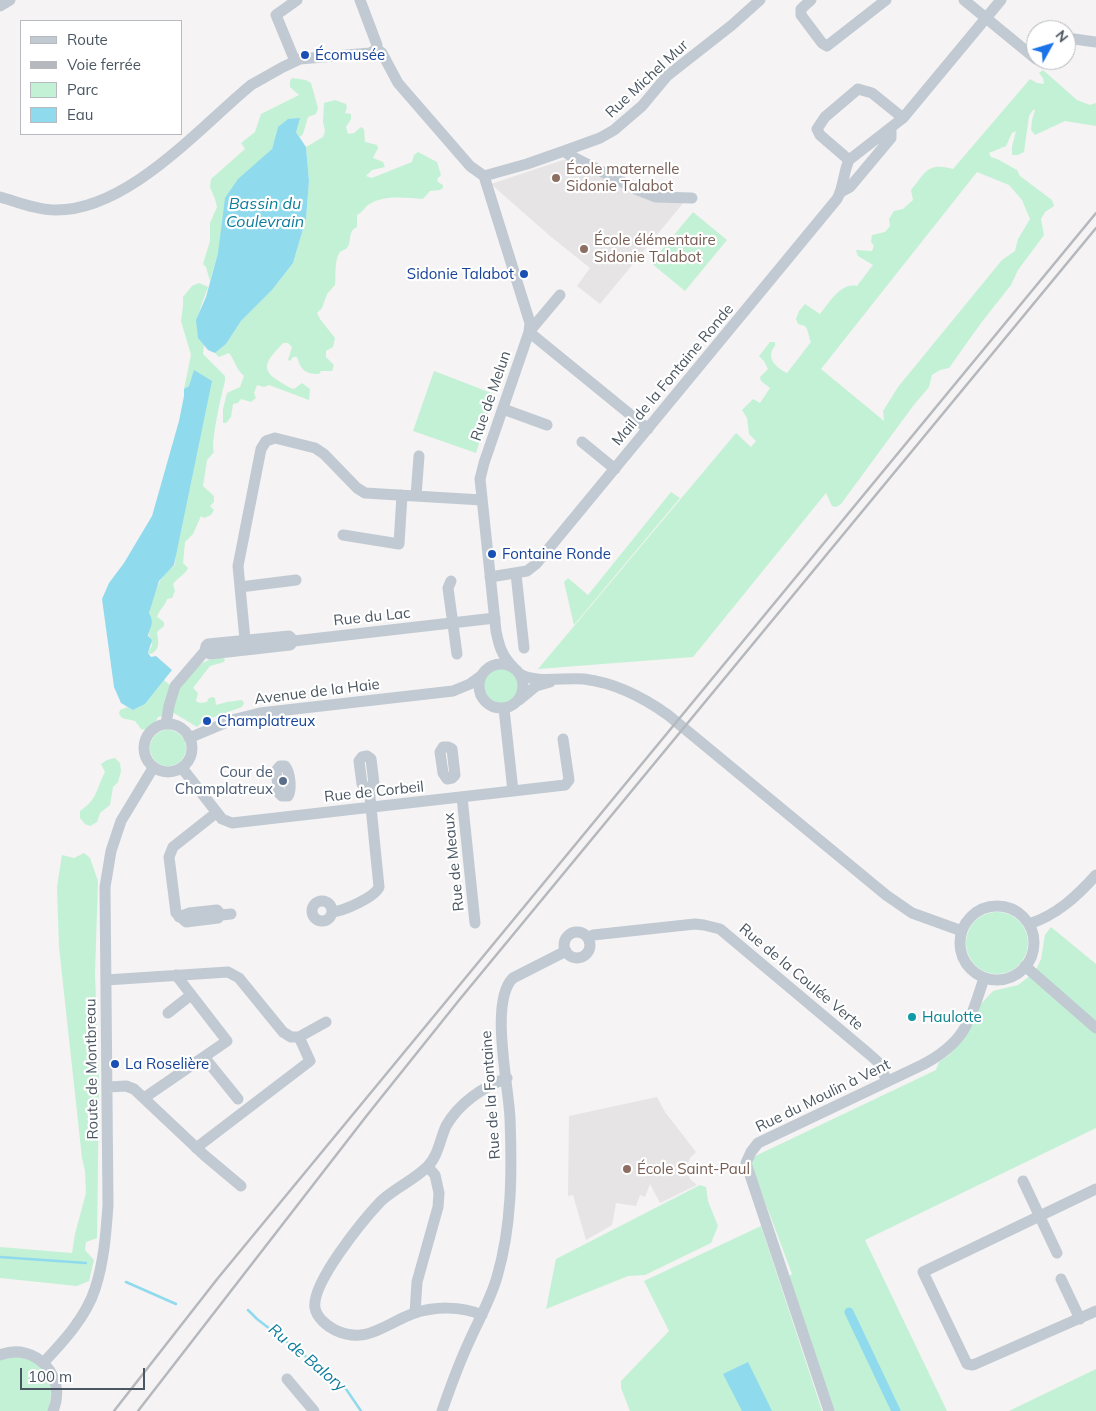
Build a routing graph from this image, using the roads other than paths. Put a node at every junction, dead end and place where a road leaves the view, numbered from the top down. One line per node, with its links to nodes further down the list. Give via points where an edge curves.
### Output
1 (10, 0): 9 (street)
2 (297, 0): 15 (street, via 276,15)
3 (360, 0): 13 (street)
4 (760, 0): 18 (street, Rue Michel Mur, via 667,76 642,106 614,130)
5 (812, 0): 6 (street, via 801,9 800,15 827,46)
6 (886, 0)
7 (964, 0): 10 (street)
8 (1001, 0): 10 (street)
9 (0, 6)
10 (985, 19): 14 (street); 16 (street)
11 (1076, 39): 12 (street)
12 (1096, 42)
13 (377, 49): 15 (street, via 370,54); 20 (street, via 398,83 470,166)
14 (1026, 51)
15 (295, 61): 22 (street, via 251,85 162,162 109,197 83,206 56,210)
16 (903, 118): 17 (street); 19 (street, via 872,93 858,89 825,117 817,129)
17 (891, 128): 19 (street); 21 (street, via 891,138 850,187)
18 (564, 151): 20 (street, Rue Michel Mur); 23 (street, via 656,197)
19 (849, 160): 21 (street, Mail de la Fontaine Ronde)
20 (484, 176): 25 (street, Rue de Melun, via 530,323)
21 (842, 192): 28 (street, Mail de la Fontaine Ronde)
22 (0, 197)
23 (692, 198)
24 (560, 295): 25 (street)
25 (529, 332): 26 (street, Rue de Melun); 28 (street)
26 (503, 409): 27 (street); 34 (street, Rue de Melun, via 480,478)
27 (547, 425)
28 (648, 429): 31 (street, Mail de la Fontaine Ronde)
29 (582, 442): 31 (street)
30 (419, 456): 33 (street)
31 (614, 469): 36 (street, Mail de la Fontaine Ronde, via 536,564 527,572)
32 (402, 495): 33 (street); 35 (street, via 399,544); 40 (street, via 365,493 315,448 276,438 266,441 261,449 238,566)
33 (416, 496): 34 (street)
34 (482, 500): 37 (street, Rue de Melun)
35 (343, 534)
36 (516, 574): 37 (street, Mail de la Fontaine Ronde); 45 (street)
37 (490, 577): 41 (street, Rue de Melun)
38 (296, 580): 40 (street)
39 (451, 581): 42 (street, via 448,588)
40 (240, 586): 44 (street)
41 (495, 618): 42 (street, Rue du Lac); 43 (street, Rue de Melun)
42 (453, 623): 44 (street, Rue du Lac, via 294,641 290,645); 46 (street)
43 (496, 631): 47 (street, Rue de Melun, via 500,650); 48 (street, Rue de Melun, via 494,657)
44 (245, 645): 54 (street, Rue du Lac, via 210,654 205,651 175,686)
45 (524, 648)
46 (457, 654)
47 (516, 671): 48 (street, via 495,664); 49 (street, via 531,679); 52 (street, via 524,686)
48 (482, 674): 50 (street, Avenue de la Haie, via 470,684); 51 (street, via 478,687)
49 (584, 680): 52 (street, via 536,686); 72 (street, via 623,688 653,704 886,895 912,913)
50 (453, 691): 51 (street, Avenue de la Haie); 55 (street, Avenue de la Haie, via 260,713 232,720)
51 (482, 698): 53 (street, via 492,707)
52 (516, 703): 53 (street)
53 (504, 708): 61 (street)
54 (166, 724): 55 (street, via 182,729); 57 (street, via 155,728 144,743 145,757)
55 (189, 738): 58 (street, via 192,751)
56 (563, 739): 61 (street, Rue de Corbeil, via 569,780 565,785)
57 (153, 768): 58 (street, via 167,773); 78 (street, Route de Montbreau, via 121,821 111,851 105,888)
58 (182, 768): 65 (street, Rue de Corbeil)
59 (449, 779): 63 (street, Rue de Meaux)
60 (368, 787): 64 (street)
61 (513, 791): 63 (street, Rue de Corbeil)
62 (286, 796): 66 (street)
63 (457, 797): 64 (street, Rue de Corbeil); 70 (street, Rue de Meaux)
64 (370, 807): 66 (street, Rue de Corbeil); 68 (street, via 379,887 374,894)
65 (216, 813): 66 (street, Rue de Corbeil, via 232,823); 69 (street, via 173,847 169,857 179,917 186,922)
66 (288, 816)
67 (1096, 875): 71 (street, via 1065,906)
68 (332, 912)
69 (226, 914)
70 (475, 923)
71 (1030, 924): 72 (street, via 1011,908 988,907 976,912); 75 (street, via 1034,946 1032,957)
72 (962, 931): 77 (street, via 962,954)
73 (588, 937): 74 (street, Rue de la Coulée Verte, via 578,931 571,933 565,939); 74 (street, via 590,944 585,955 573,957); 86 (street, Rue de la Coulée Verte, via 695,924 720,929 878,1062)
74 (566, 950): 85 (street, Rue de la Fontaine, via 513,978 506,987 502,1014)
75 (1025, 966): 77 (street, via 1008,978); 82 (street)
76 (176, 975): 78 (street); 79 (street); 83 (street, via 228,972 239,978 283,1032)
77 (984, 978): 86 (street, Rue du Moulin à Vent, via 969,1022 950,1048)
78 (106, 980): 87 (street, Route de Montbreau)
79 (191, 995): 80 (street); 84 (street, via 226,1041)
80 (168, 1013)
81 (326, 1022): 83 (street)
82 (1096, 1028)
83 (299, 1037): 90 (street, via 310,1061)
84 (204, 1056): 88 (street); 89 (street)
85 (507, 1078): 91 (street, via 487,1086 465,1103 447,1126); 100 (street, Rue de la Fontaine, via 511,1133 509,1220 497,1276)
86 (887, 1082): 108 (street, Rue du Moulin à Vent, via 758,1143 746,1164)
87 (108, 1087): 88 (street, via 126,1086); 103 (street, Route de Montbreau, via 108,1205 104,1257 95,1291 83,1316)
88 (144, 1098): 90 (street)
89 (238, 1099)
90 (196, 1148): 93 (street)
91 (428, 1167): 99 (street, via 435,1175 438,1207 417,1282); 99 (street, via 382,1200 352,1234 329,1268 317,1295 315,1309 322,1322 346,1334 370,1334)
92 (1023, 1181): 95 (street)
93 (241, 1186)
94 (1096, 1190): 95 (street)
95 (1040, 1216): 96 (street); 101 (street, via 923,1272 967,1364 973,1365)
96 (1057, 1253)
97 (1061, 1279): 101 (street)
98 (1096, 1311): 101 (street)
99 (415, 1313): 100 (street, via 443,1308 471,1310)
100 (482, 1315): 107 (street, Rue de la Fontaine)
101 (1080, 1319)
102 (0, 1354): 103 (street, via 20,1351)
103 (44, 1362): 105 (street, via 56,1384)
104 (287, 1379): 106 (street)
105 (53, 1411)
106 (314, 1411)
107 (442, 1411)
108 (829, 1411)

